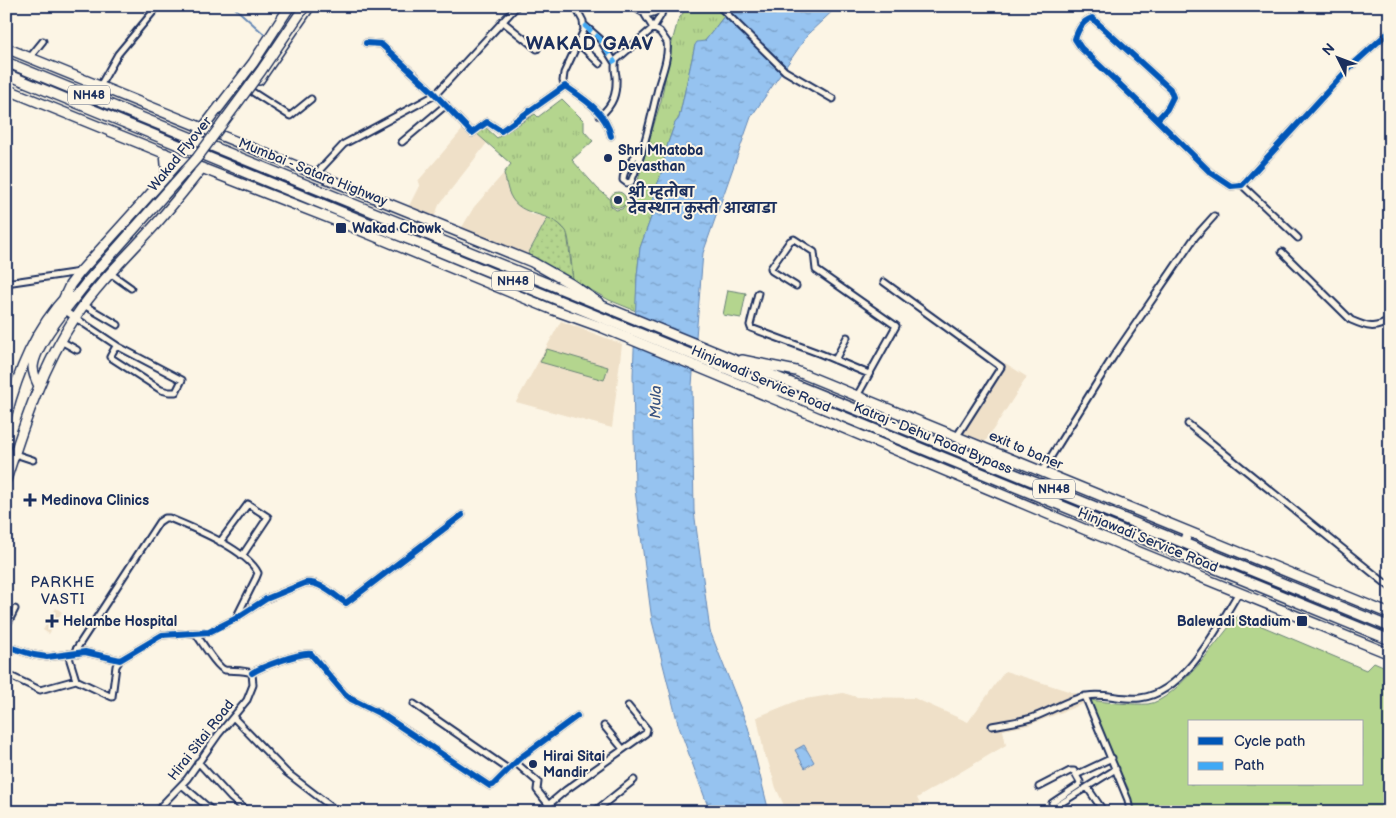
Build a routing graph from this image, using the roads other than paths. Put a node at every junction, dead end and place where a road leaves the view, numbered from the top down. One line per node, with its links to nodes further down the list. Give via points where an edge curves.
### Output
1 (158, 6): 28 (street, via 116,59)
2 (290, 6): 23 (main road)
3 (300, 6): 58 (main road, Wakad Flyover, bridge, via 259,68 190,158)
4 (305, 6): 58 (main road, Wakad Flyover, bridge, via 197,158)
5 (310, 6): 26 (main road)
6 (517, 6): 12 (street)
7 (575, 6): 13 (street)
8 (633, 6): 11 (street)
9 (719, 6): 34 (street, via 785,71)
10 (664, 7): 11 (street); 14 (street)
11 (645, 15): 14 (street)
12 (502, 21): 20 (street); 32 (street)
13 (584, 25): 18 (street); 24 (street, via 600,39)
14 (654, 28): 24 (street); 43 (street, via 668,45)
15 (1390, 31): 49 (street, via 1349,68)
16 (43, 42): 21 (street)
17 (366, 43): 32 (street, via 381,44)
18 (578, 44): 25 (street); 29 (street, via 564,73)
19 (6, 48): 21 (main road)
20 (537, 49)
21 (30, 57): 28 (main road)
22 (6, 62): 41 (main road, Mumbai - Satara Highway / NH48)
23 (253, 63): 26 (main road); 38 (main road)
24 (615, 63): 36 (street, via 613,102)
25 (600, 64)
26 (266, 71): 31 (main road)
27 (6, 74): 69 (main road, Mumbai - Satara Highway / NH48, bridge, via 421,244)
28 (100, 86): 38 (main road)
29 (565, 86): 35 (street, via 500,132 487,122 469,132); 36 (street, via 592,104)
30 (6, 89): 44 (main road)
31 (251, 91): 33 (street, via 290,116); 39 (main road, via 226,125)
32 (435, 95): 35 (street); 47 (street, via 344,144)
33 (311, 99)
34 (833, 99)
35 (446, 105): 42 (street)
36 (600, 116): 40 (street)
37 (1157, 120): 37 (street, via 1075,40 1086,20 1092,18 1170,89 1173,97); 49 (street, via 1210,172 1231,186)
38 (203, 128): 39 (main road); 41 (main road)
39 (223, 136): 47 (main road)
40 (610, 136)
41 (195, 138): 65 (main road, Mumbai - Satara Highway / NH48, bridge)
42 (402, 142)
43 (643, 146): 43 (street, via 631,182 627,183 623,177 626,170)
44 (165, 153): 45 (main road); 48 (main road)
45 (181, 160): 46 (main road); 48 (main road)
46 (202, 168): 54 (main road); 57 (main road)
47 (316, 174): 50 (main road)
48 (167, 176): 58 (main road)
49 (1242, 185): 53 (street)
50 (415, 214): 52 (main road); 54 (main road)
51 (1214, 216): 88 (street, via 1195,237 1113,357)
52 (425, 218): 55 (main road); 65 (main road, via 532,262)
53 (1298, 238)
54 (401, 247): 55 (main road)
55 (411, 251): 69 (main road, via 551,309)
56 (1282, 252): 68 (street, via 1352,320 1366,327)
57 (110, 273): 62 (street); 64 (main road)
58 (83, 278): 60 (street); 66 (main road, Wakad Flyover); 83 (main road, Wakad Flyover, via 50,315 34,339)
59 (884, 282): 85 (street, via 1000,367)
60 (6, 283)
61 (796, 286): 78 (street, via 771,268 794,238 814,252 816,270 894,324 895,328)
62 (130, 288)
63 (758, 293): 76 (street, via 751,328)
64 (84, 305): 67 (main road); 70 (street)
65 (608, 307): 75 (main road, Katraj - Dehu Road Bypass / NH48)
66 (64, 311): 67 (street); 79 (main road, Wakad Flyover, via 34,361 33,370)
67 (75, 318): 72 (main road); 73 (street)
68 (1389, 322)
69 (603, 323): 77 (main road, Katraj - Dehu Road Bypass / NH48)
70 (118, 325)
71 (847, 337): 76 (street)
72 (62, 341): 74 (street); 79 (main road)
73 (120, 347): 73 (street, via 115,348 110,357 161,390 176,392 182,380)
74 (77, 350)
75 (732, 358): 82 (main road, exit to baner, via 796,371); 93 (main road, Katraj - Dehu Road Bypass / NH48)
76 (835, 360): 78 (street)
77 (712, 368): 80 (main road, Katraj - Dehu Road Bypass / NH48); 81 (main road, Hinjawadi Service Road)
78 (869, 374): 82 (street)
79 (39, 386): 86 (main road)
80 (780, 390): 81 (main road); 103 (main road, Katraj - Dehu Road Bypass / NH48)
81 (759, 392): 96 (main road, Hinjawadi Service Road)
82 (858, 396): 85 (main road, exit to baner)
83 (6, 418)
84 (1188, 424): 95 (street)
85 (957, 436): 88 (main road, exit to baner)
86 (14, 454): 87 (street); 89 (main road)
87 (33, 460)
88 (1042, 471): 91 (main road, exit to baner)
89 (6, 480)
90 (462, 515): 99 (street, via 346,603 310,582 266,599)
91 (1188, 532): 93 (main road); 98 (main road, exit to baner)
92 (220, 542): 94 (street); 94 (street, via 248,504 268,517); 105 (street, via 169,518 159,522)
93 (1184, 542): 101 (main road, Katraj - Dehu Road Bypass / NH48)
94 (242, 556): 99 (street, via 258,573)
95 (1390, 587)
96 (1239, 592): 106 (main road, Hinjawadi Service Road); 111 (street, via 1194,661 1167,689 1140,698)
97 (15, 609): 100 (street)
98 (1390, 614)
99 (235, 619): 102 (street, via 209,632)
100 (6, 627)
101 (1390, 627)
102 (196, 634): 107 (street, via 162,635); 109 (street, via 217,666)
103 (1390, 640)
104 (6, 646): 105 (street, via 46,657)
105 (70, 654): 107 (street, via 85,652); 110 (street)
106 (1390, 654)
107 (120, 660): 110 (street, via 116,666 112,697)
108 (6, 674): 110 (street, via 40,690)
109 (253, 675): 114 (street, Hirai Sitai Road, via 253,686 247,700); 122 (street, via 259,668 311,654 351,699 383,715 487,785 493,785)
110 (76, 680)
111 (1085, 696): 117 (street, via 1034,717); 119 (street)
112 (414, 704): 122 (street)
113 (628, 706): 118 (street, via 647,731)
114 (233, 716): 120 (street, Hirai Sitai Road); 134 (street, via 286,772)
115 (577, 716): 121 (street)
116 (604, 726): 118 (street)
117 (992, 726)
118 (623, 749): 130 (street)
119 (1112, 758): 123 (street); 124 (street)
120 (198, 762): 126 (street, Hirai Sitai Road); 133 (street)
121 (516, 763): 122 (street); 130 (street, via 538,782 536,790)
122 (508, 769)
123 (1116, 769): 128 (street); 139 (street)
124 (1076, 775): 127 (street, via 1070,771); 129 (street, via 1079,785)
125 (634, 780): 136 (street)
126 (182, 785): 131 (street); 132 (street, Hirai Sitai Road)
127 (1039, 787)
128 (1087, 787): 137 (street); 138 (street, via 1102,810)
129 (1052, 802)
130 (548, 804): 135 (street)
131 (210, 810)
132 (160, 811)
133 (248, 812)
134 (338, 812)
135 (540, 812)
136 (594, 812)
137 (1047, 812)
138 (1099, 812)
139 (1130, 812)

